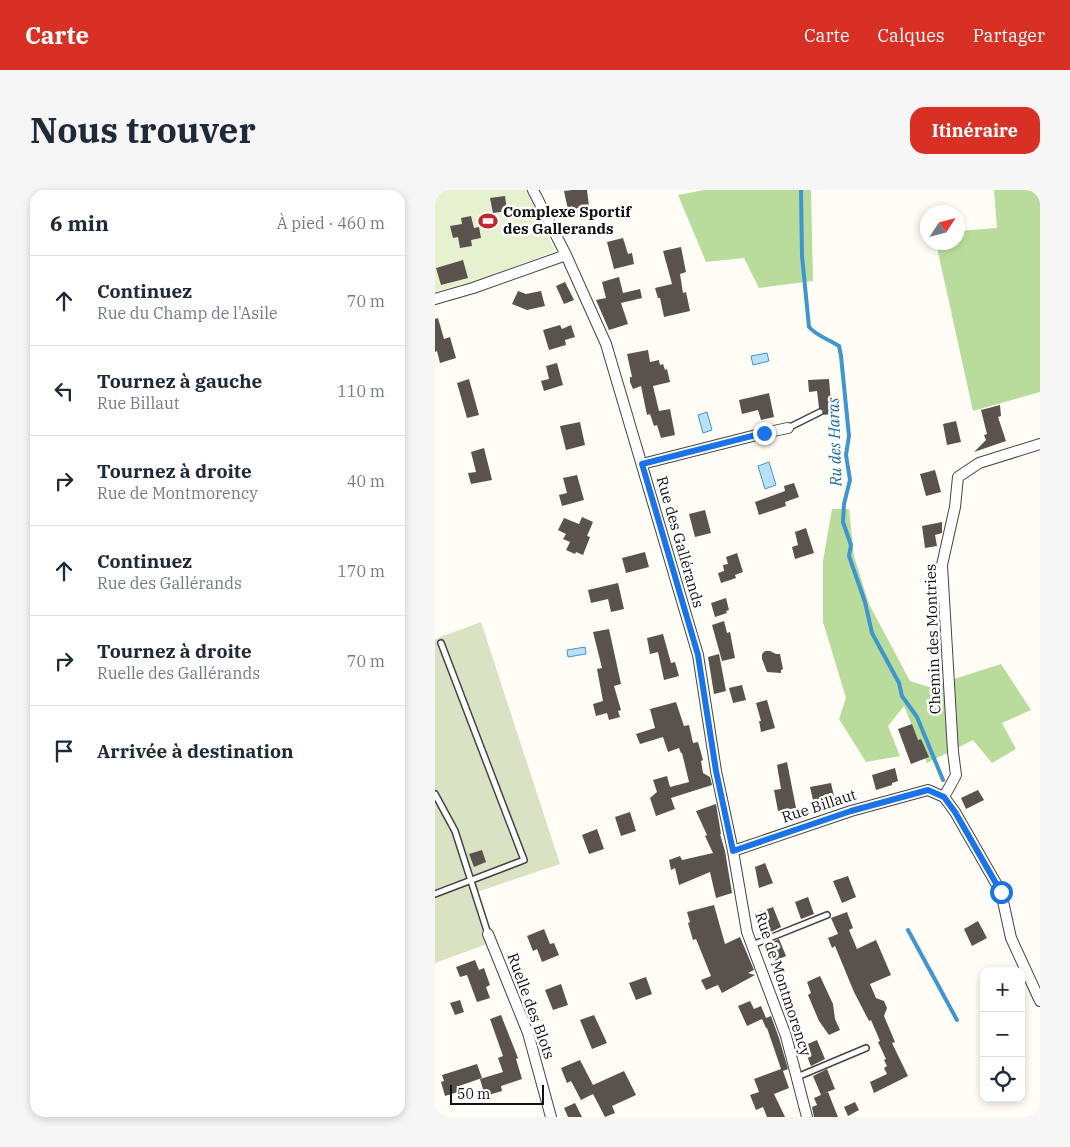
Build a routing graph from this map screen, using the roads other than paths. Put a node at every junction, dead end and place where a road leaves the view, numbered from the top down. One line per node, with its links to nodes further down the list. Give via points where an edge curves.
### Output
1 (533, 190): 2 (street, Rue des Gallérands)
2 (566, 255): 3 (street); 7 (street, Rue des Gallérands, via 606,344)
3 (435, 298)
4 (819, 412): 5 (lane)
5 (788, 428): 7 (street)
6 (1040, 444): 11 (street, Chemin des Montries, via 979,463 958,477 942,565 956,775)
7 (642, 464): 9 (street, Rue des Gallérands, via 698,655)
8 (441, 643): 13 (lane, via 524,860)
9 (716, 771): 12 (street, Rue de Montmorency)
10 (435, 794): 13 (lane, via 455,831)
11 (944, 797): 12 (street, Rue Billaut, via 928,790 851,811); 18 (street, via 1001,892 1011,938)
12 (733, 851): 17 (street, Rue de Montmorency)
13 (471, 880): 14 (lane); 16 (lane)
14 (435, 894)
15 (827, 916): 17 (lane)
16 (488, 934): 21 (street, Ruelle des Blots, via 528,1033)
17 (752, 945): 20 (street, Rue de Montmorency, via 786,1036)
18 (1040, 1001)
19 (866, 1048): 20 (lane)
20 (797, 1077): 22 (street, Rue de Montmorency)
21 (551, 1117)
22 (807, 1117)

